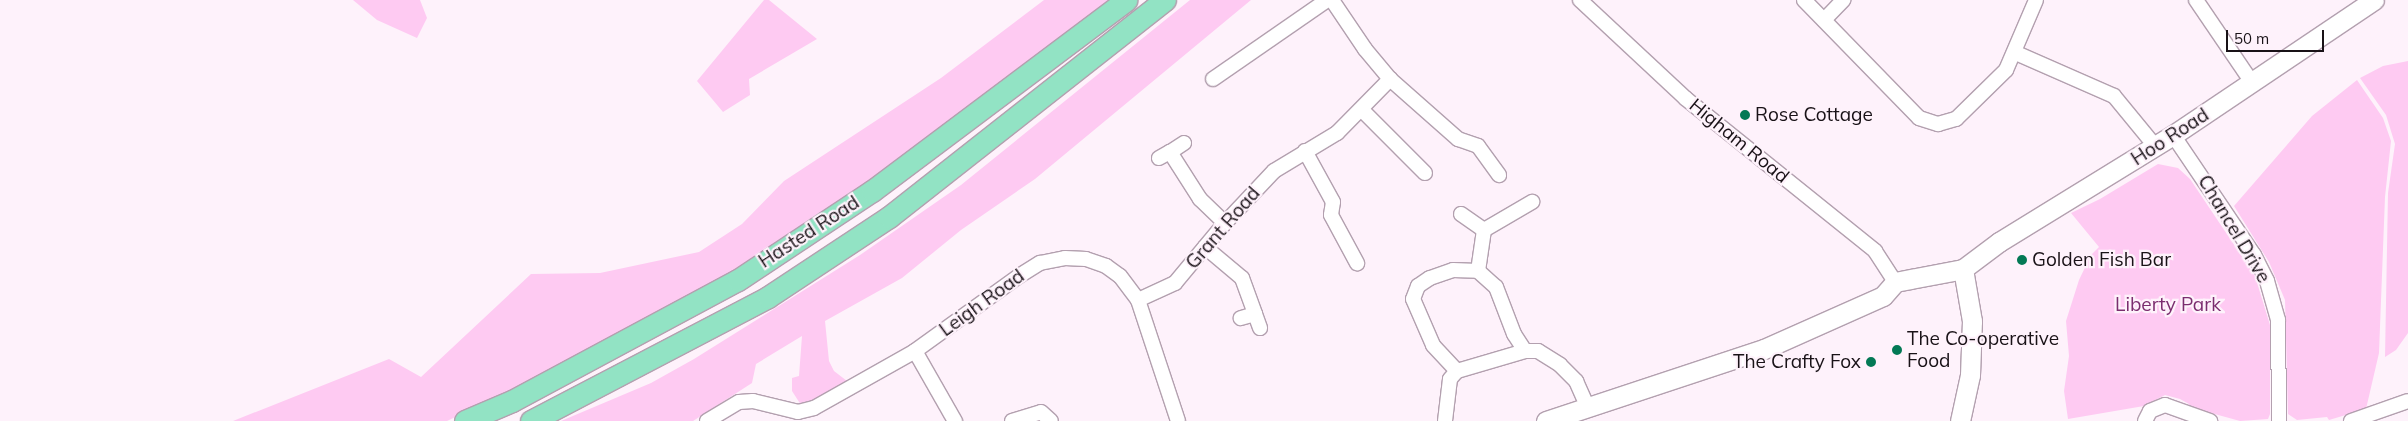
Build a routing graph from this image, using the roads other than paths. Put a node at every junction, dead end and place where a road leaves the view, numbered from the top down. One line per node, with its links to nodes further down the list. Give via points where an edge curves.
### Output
1 (1126, 0): 41 (main road, Hasted Road, via 872,191 738,280 512,401)
2 (1165, 0): 42 (main road, Hasted Road, via 881,223 768,297)
3 (1326, 0): 13 (street)
4 (1332, 0): 14 (street, via 1365,50)
5 (1580, 0): 31 (street, Higham Road, via 1685,98 1875,251)
6 (1804, 0): 11 (street)
7 (1843, 0): 11 (street)
8 (2036, 0): 12 (street)
9 (2196, 0): 15 (street)
10 (2374, 0): 15 (main road, Hoo Road)
11 (1824, 20): 12 (street, via 1919,118 1938,124 1956,118 2006,70)
12 (2016, 53): 19 (street, via 2114,96)
13 (1213, 79)
14 (1390, 79): 16 (street, Grant Road); 22 (street, via 1458,139 1478,146)
15 (2251, 81): 17 (main road, Hoo Road)
16 (1362, 110): 20 (street, Grant Road, via 1337,133); 21 (street)
17 (2173, 135): 19 (main road, Hoo Road); 53 (street, Chancel Drive, via 2254,255 2267,281 2278,320)
18 (1184, 143): 25 (street, via 1165,155)
19 (2155, 146): 29 (main road, Hoo Road, via 1999,242)
20 (1305, 151): 25 (street, Grant Road, via 1274,171); 28 (street, via 1333,202 1331,216)
21 (1424, 173)
22 (1499, 175)
23 (1532, 202): 26 (street)
24 (1461, 214): 26 (street)
25 (1224, 223): 27 (street, Grant Road)
26 (1484, 230): 30 (street)
27 (1206, 247): 32 (street, Grant Road, via 1175,283); 33 (street, via 1242,278)
28 (1357, 262)
29 (1963, 269): 31 (main road); 50 (main road, via 1972,321 1970,375)
30 (1478, 271): 36 (street, via 1496,287 1514,334); 38 (street, via 1453,270 1430,278 1418,286 1413,299 1433,345)
31 (1895, 282): 40 (main road, via 1883,296 1790,338)
32 (1138, 300): 37 (street, Leigh Road, via 1120,276 1106,266 1086,259 1065,258 1040,263); 47 (street, Leigh Road)
33 (1255, 314): 34 (street); 35 (street)
34 (1241, 318)
35 (1260, 328)
36 (1525, 350): 38 (street); 40 (street, via 1538,351 1560,365 1576,381)
37 (915, 351): 43 (street, Leigh Road, via 814,408 798,412 753,401 739,402); 44 (street)
38 (1457, 371): 48 (street, via 1450,379)
39 (2408, 401): 54 (street)
40 (1588, 408): 49 (main road)
41 (465, 421)
42 (531, 421)
43 (707, 421)
44 (955, 421)
45 (1012, 421): 46 (street, via 1041,412)
46 (1051, 421)
47 (1178, 421)
48 (1445, 421)
49 (1546, 421)
50 (1960, 421)
51 (2145, 421): 52 (street, via 2152,409 2169,405)
52 (2210, 421)
53 (2279, 421)
54 (2351, 421)

